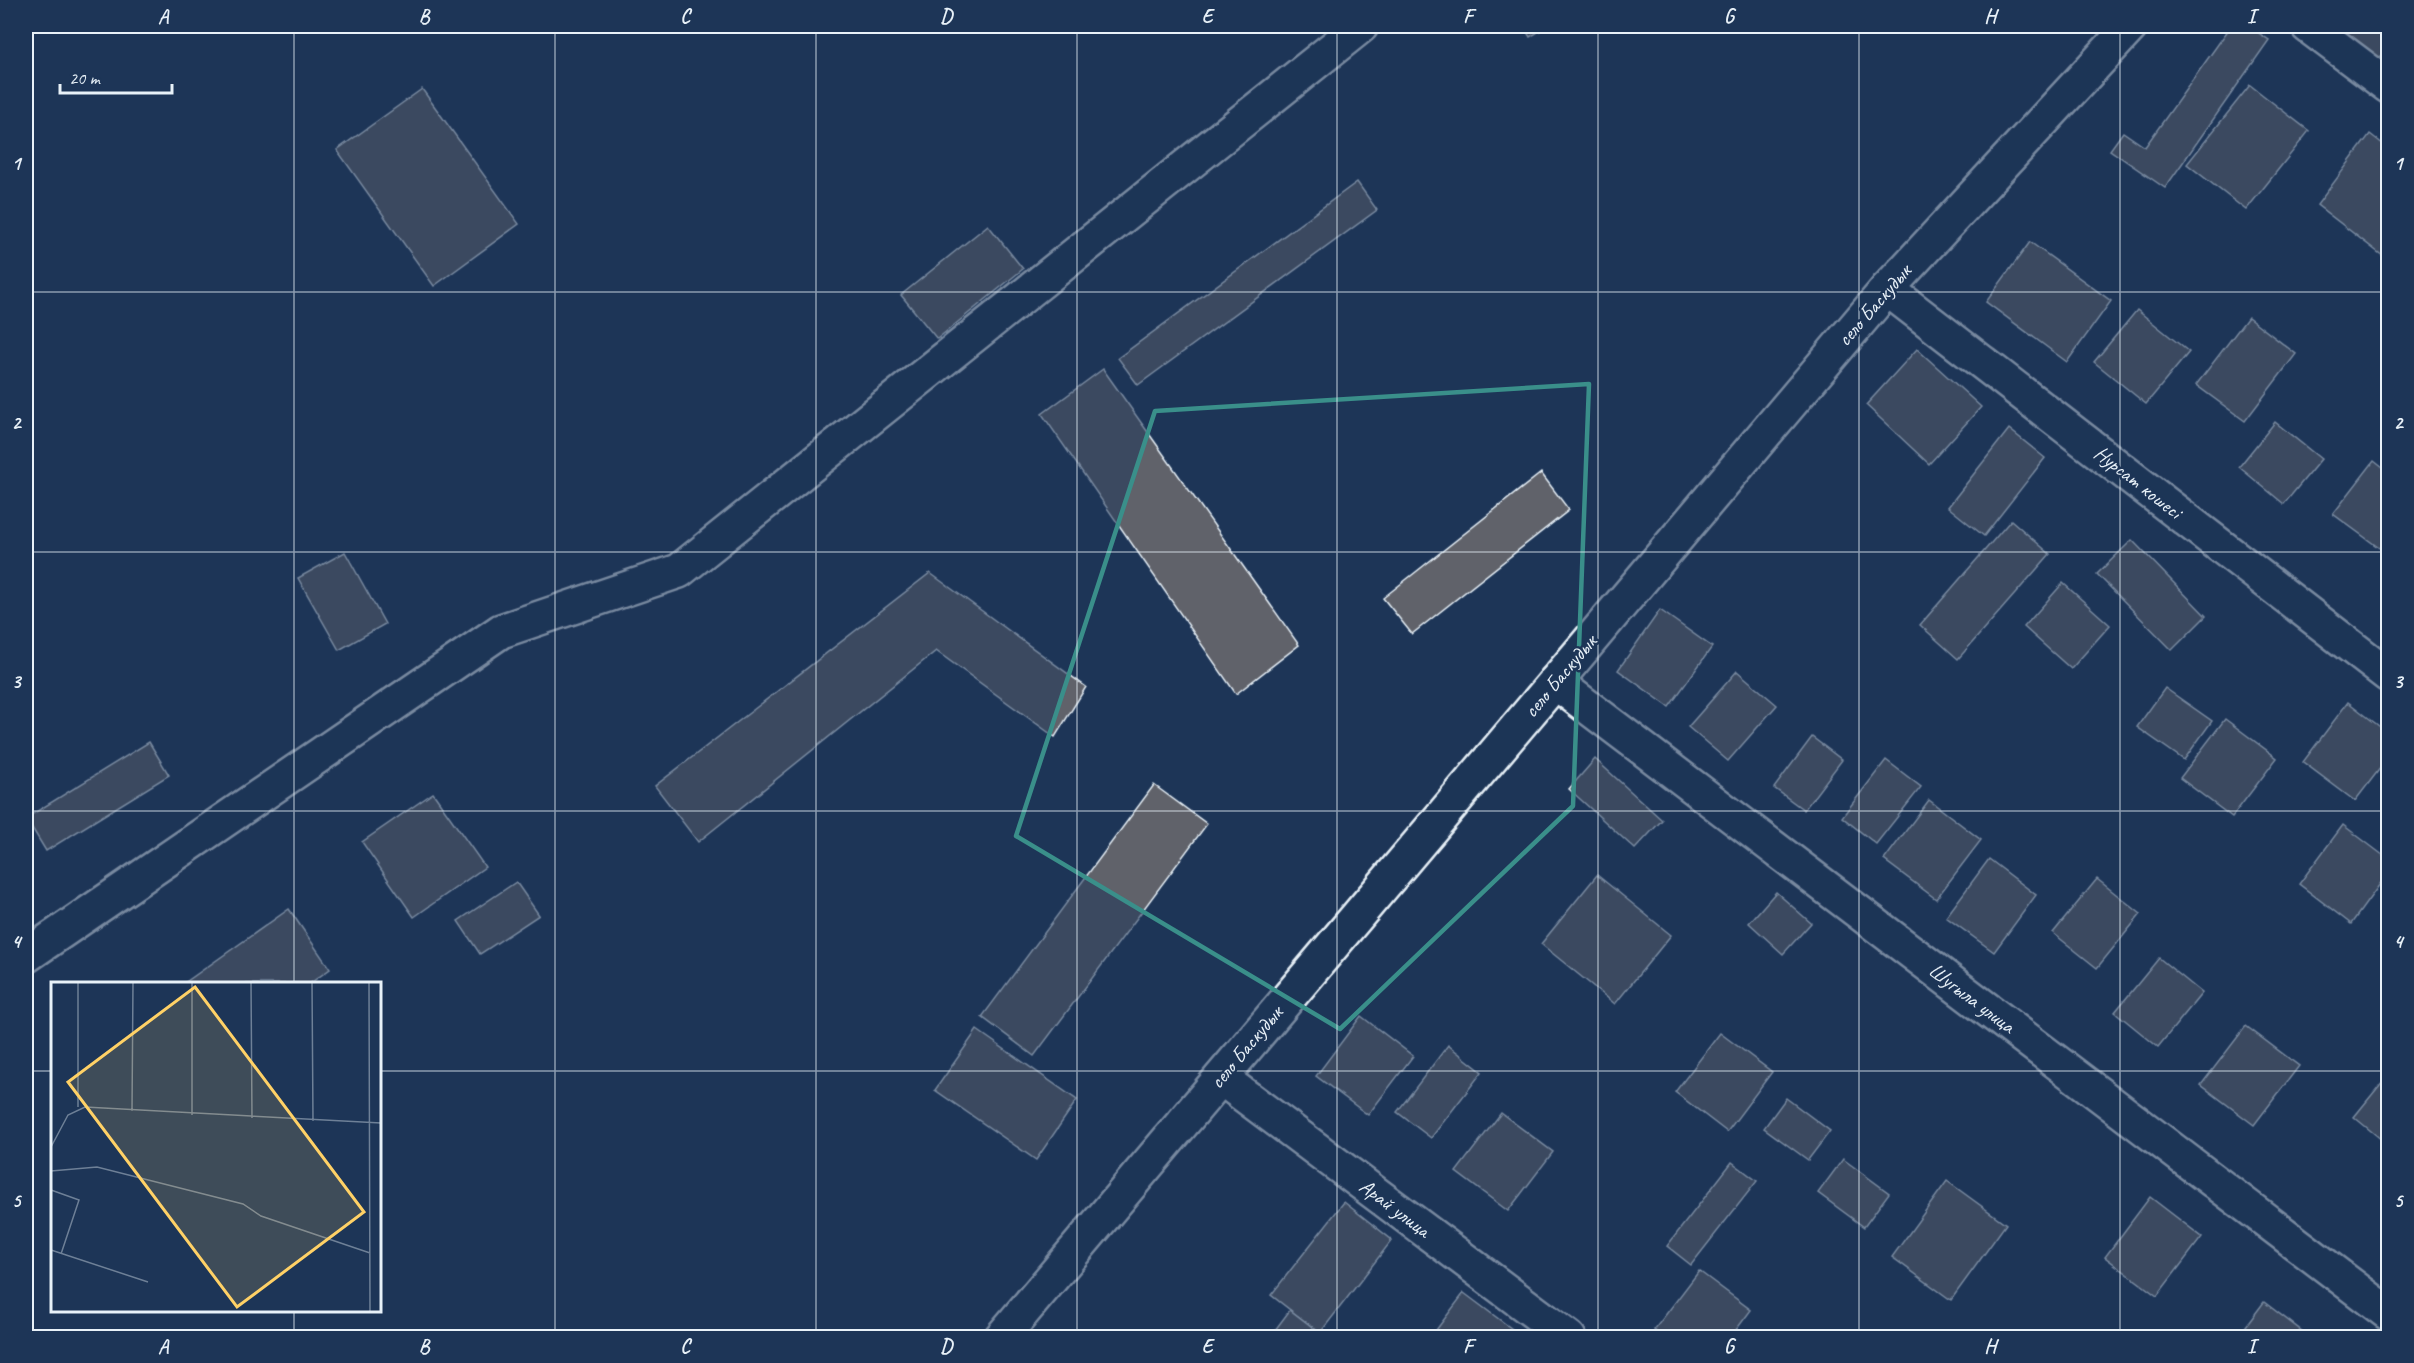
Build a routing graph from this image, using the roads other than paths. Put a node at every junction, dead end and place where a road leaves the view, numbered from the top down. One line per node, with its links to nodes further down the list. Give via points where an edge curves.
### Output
1 (1360, 26): 8 (street, via 679,571 501,631)
2 (2131, 26): 5 (street, село Баскудык)
3 (2308, 26): 4 (street)
4 (2388, 86)
5 (1887, 289): 6 (street, Нурсат кошесi); 7 (street, село Баскудык)
6 (2388, 675)
7 (1555, 682): 9 (street, село Баскудык); 10 (street, Шугыла улица)
8 (26, 956)
9 (1221, 1078): 11 (street, село Баскудык); 12 (street, Арай улица)
10 (2388, 1313)
11 (1001, 1338)
12 (1569, 1338)

